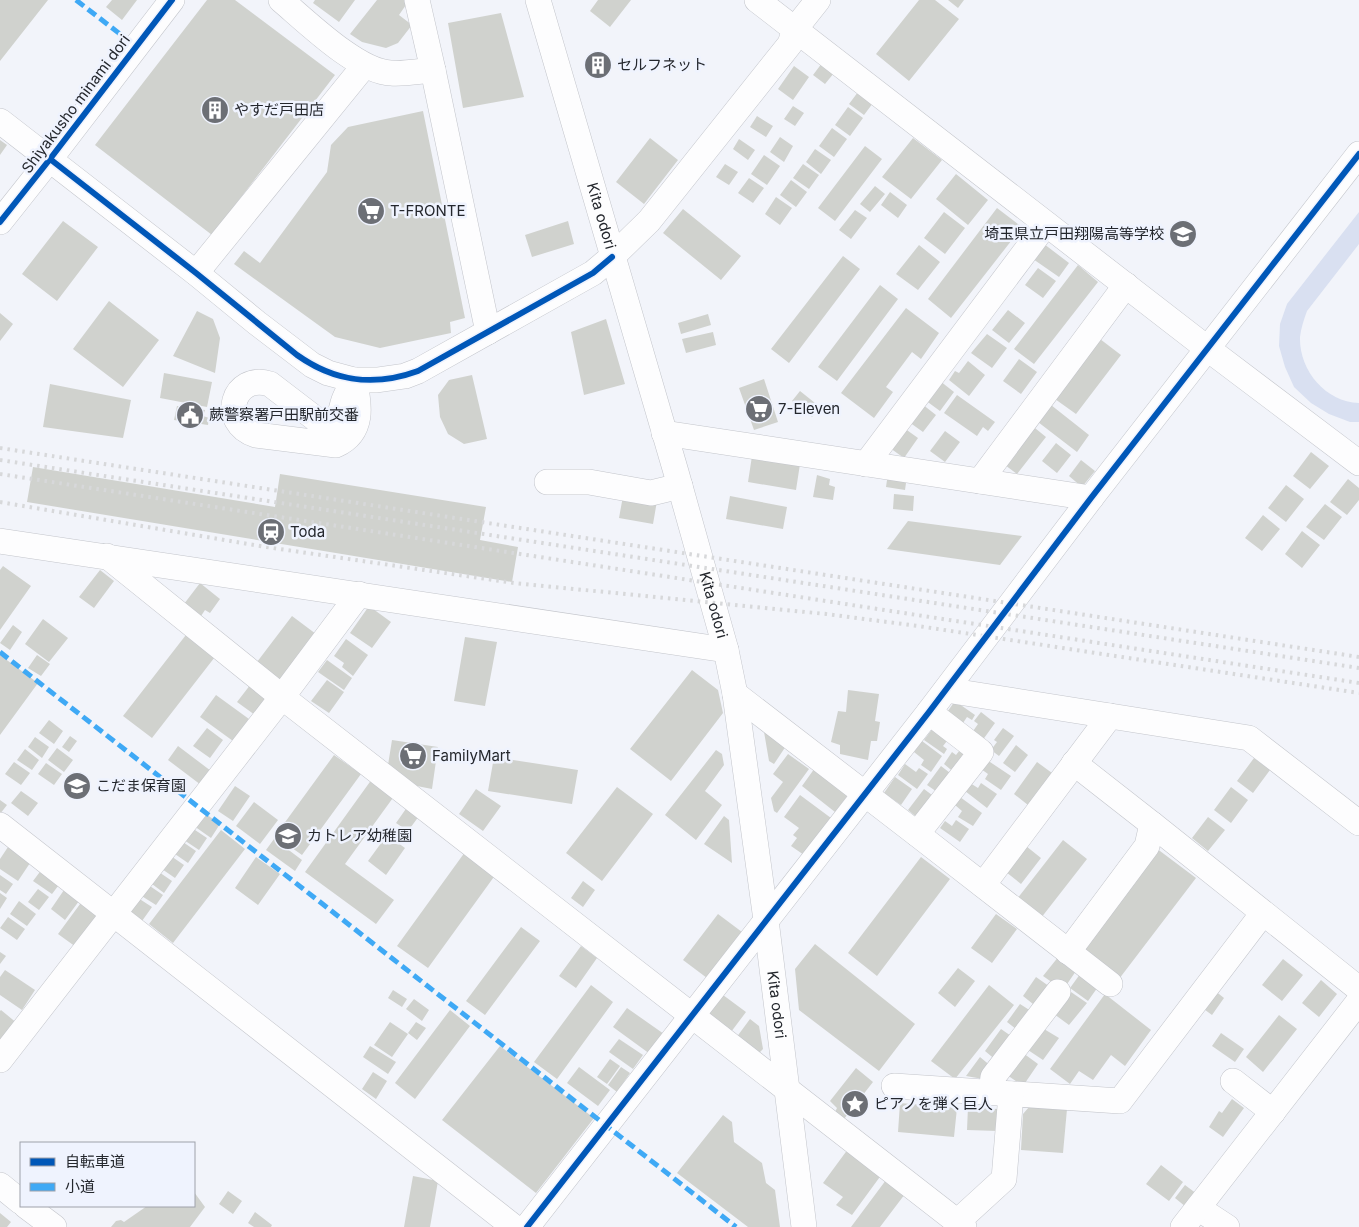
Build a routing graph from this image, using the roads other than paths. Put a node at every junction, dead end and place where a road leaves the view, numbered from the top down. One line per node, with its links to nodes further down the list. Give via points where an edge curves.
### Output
1 (172, 0): 12 (street, Shiyakusho minami dori)
2 (281, 0): 8 (street)
3 (417, 0): 9 (street)
4 (538, 0): 15 (street, Kita odori)
5 (757, 0): 7 (street)
6 (818, 0): 7 (street)
7 (795, 29): 14 (street); 15 (street, via 790,44 668,198)
8 (364, 66): 9 (street, via 390,73); 16 (street)
9 (434, 70): 18 (street)
10 (0, 121): 12 (street)
11 (1359, 154): 19 (street)
12 (50, 159): 13 (street, Shiyakusho minami dori); 16 (street)
13 (0, 222)
14 (1046, 224): 17 (street); 23 (street)
15 (612, 257): 18 (street, via 592,273); 21 (street, Kita odori)
16 (196, 273): 20 (street, via 312,365)
17 (1126, 285): 19 (street); 24 (street)
18 (488, 332): 20 (street, via 405,376)
19 (1208, 349): 22 (street); 27 (street)
20 (354, 380): 20 (street, via 360,404 355,428 336,445 248,433 235,419 233,410 238,392 254,382 263,381 321,423 332,425 338,419)
21 (664, 433): 23 (street); 26 (street, Kita odori)
22 (1359, 463)
23 (866, 464): 24 (street)
24 (980, 481): 27 (street)
25 (547, 482): 26 (street, via 589,482 651,493)
26 (680, 486): 31 (street, Kita odori)
27 (1091, 498): 32 (street)
28 (0, 541): 29 (street)
29 (107, 556): 30 (street); 34 (street)
30 (359, 594): 31 (street); 34 (street)
31 (726, 650): 33 (street, Kita odori)
32 (946, 690): 35 (street); 36 (street)
33 (735, 694): 38 (street); 46 (street, Kita odori)
34 (282, 697): 45 (street); 52 (street)
35 (929, 712): 38 (street); 42 (street, via 981,752)
36 (1110, 716): 37 (street); 39 (street, via 1249,738)
37 (1074, 763): 40 (street); 43 (street)
38 (865, 795): 42 (street); 46 (street)
39 (1359, 823)
40 (1152, 824): 44 (street); 47 (street, via 1147,846)
41 (0, 825): 45 (street)
42 (917, 834): 43 (street)
43 (983, 885): 47 (street)
44 (1263, 913): 49 (street); 57 (street, via 1120,1101)
45 (112, 914): 53 (street); 65 (street)
46 (766, 920): 52 (street); 56 (street, Kita odori)
47 (1068, 952): 48 (street)
48 (1110, 984)
49 (1359, 989)
50 (1058, 992): 57 (street, via 993,1078)
51 (1359, 1001): 58 (street)
52 (691, 1016): 56 (street); 66 (street)
53 (0, 1060)
54 (1233, 1081): 58 (street)
55 (894, 1086): 57 (street)
56 (787, 1089): 63 (street); 67 (street, Kita odori)
57 (1001, 1093): 63 (street, via 1004,1179)
58 (1273, 1112): 62 (street)
59 (0, 1185): 60 (street)
60 (20, 1201)
61 (27, 1207): 64 (street)
62 (1198, 1208): 68 (street); 69 (street)
63 (960, 1224)
64 (54, 1227)
65 (514, 1227)
66 (527, 1227)
67 (804, 1227)
68 (1183, 1227)
69 (1227, 1227)

